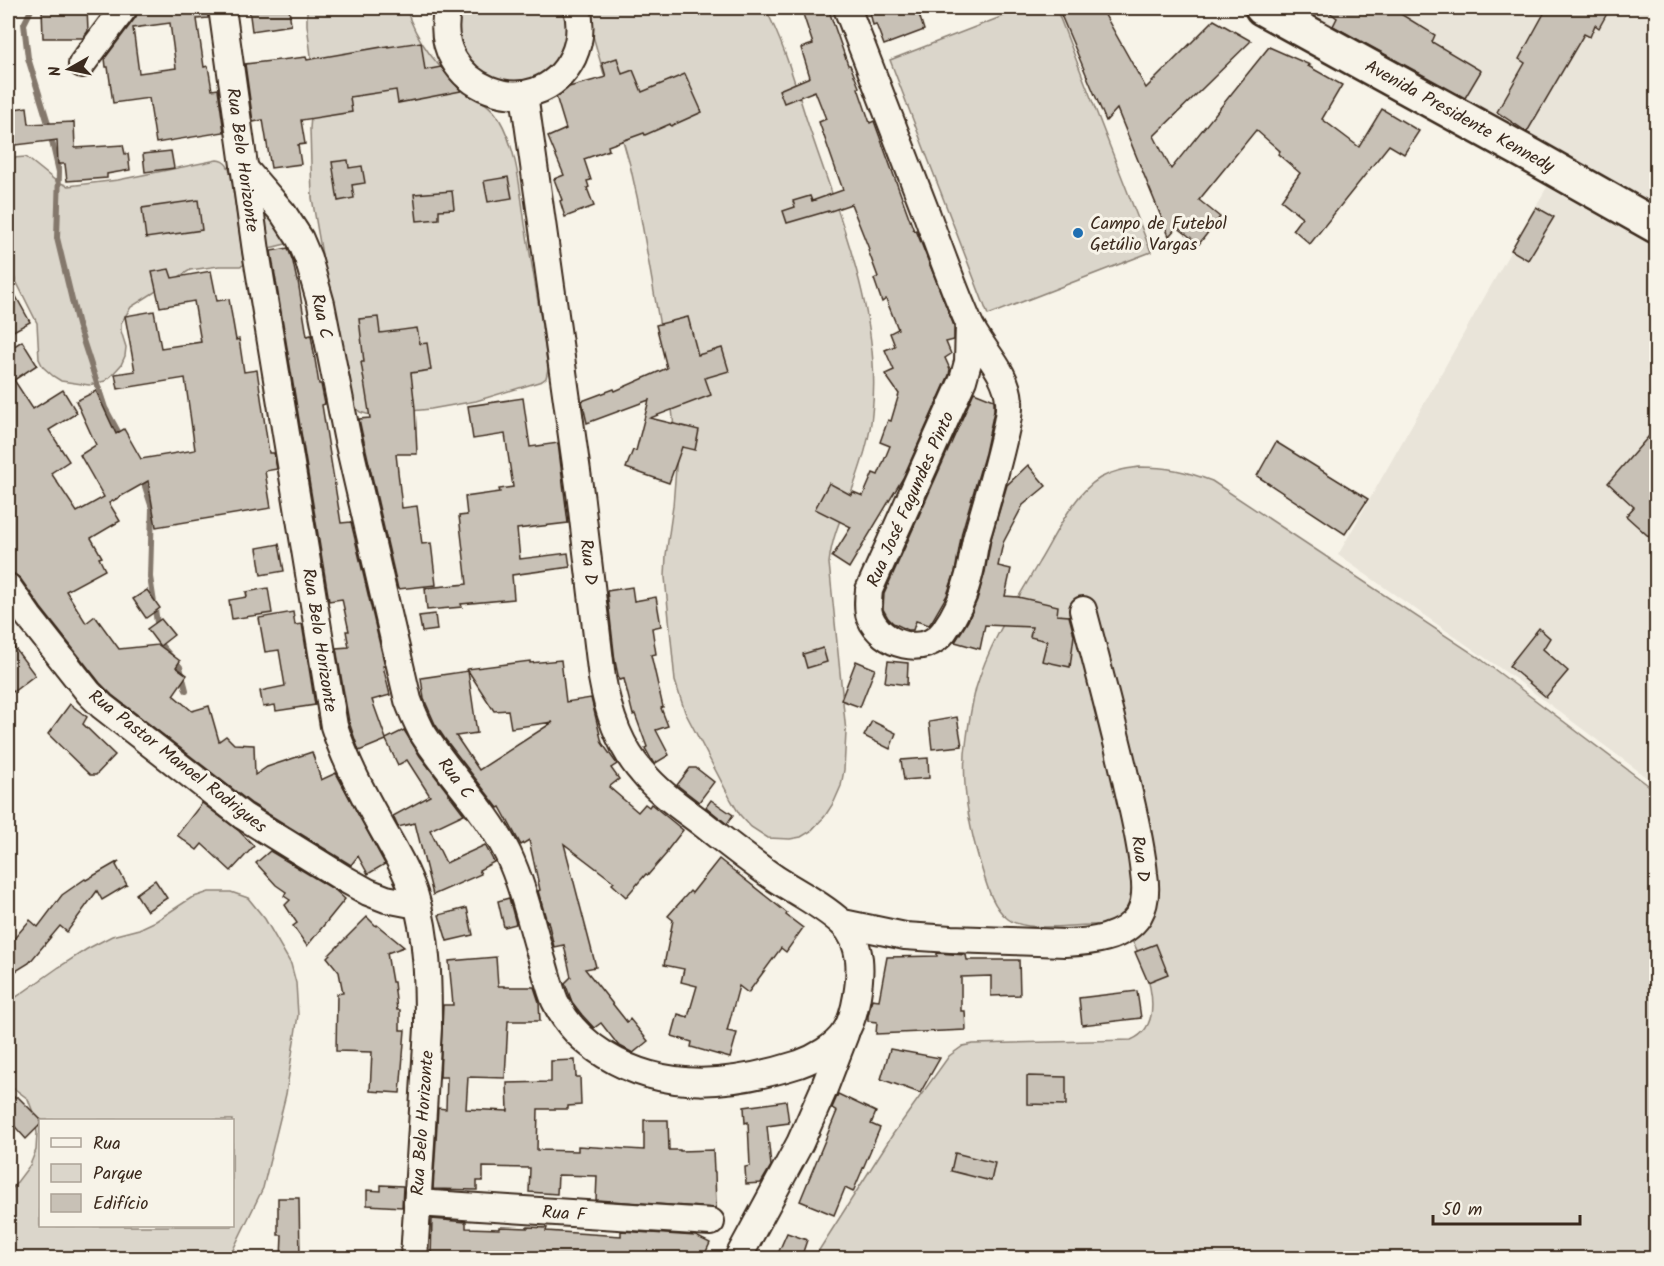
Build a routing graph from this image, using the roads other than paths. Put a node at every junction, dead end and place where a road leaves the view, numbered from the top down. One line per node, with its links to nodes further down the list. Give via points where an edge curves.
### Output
1 (124, 8): 7 (street)
2 (222, 8): 9 (street, Rua Belo Horizonte)
3 (448, 8): 8 (street, via 447,41 461,70 487,90)
4 (577, 8): 8 (street, via 579,38 571,61 549,84)
5 (847, 8): 11 (street, Rua José Fagundes Pinto)
6 (1262, 8): 10 (main road, Avenida Presidente Kennedy)
7 (82, 64)
8 (524, 94): 15 (street, Rua D, via 602,678 617,730 633,762 655,787 760,868)
9 (244, 168): 14 (street, Rua Belo Horizonte, via 334,726 347,762 399,857); 19 (street, Rua C, via 283,213 308,258 408,700 421,730 507,852 551,992 562,1014 600,1051 657,1078 697,1083 725,1081)
10 (1656, 226)
11 (969, 324): 11 (street, Rua José Fagundes Pinto, via 968,362 963,380 869,590 869,615 874,624 902,645 928,645 938,639 954,614 968,581 1002,446 1009,402 1006,387)
12 (8, 587): 14 (street, Rua Pastor Manoel Rodrigues, via 89,693 195,779 243,816 343,878 386,899)
13 (1083, 610): 16 (street, Rua D, via 1136,825 1145,876 1140,914 1120,932 1081,942)
14 (417, 905): 21 (street, Rua Belo Horizonte, via 426,962 428,1028)
15 (843, 923): 16 (street, Rua D); 17 (street, Rua D, via 859,957)
16 (899, 934): 17 (street, via 872,949)
17 (857, 995): 18 (street)
18 (846, 1031): 19 (street, Rua C, via 816,1057); 20 (street)
19 (801, 1063): 20 (street, via 813,1068 818,1077)
20 (819, 1101): 24 (street)
21 (417, 1203): 22 (street, Rua F); 23 (street, Rua Belo Horizonte)
22 (711, 1222)
23 (414, 1258)
24 (738, 1258)

